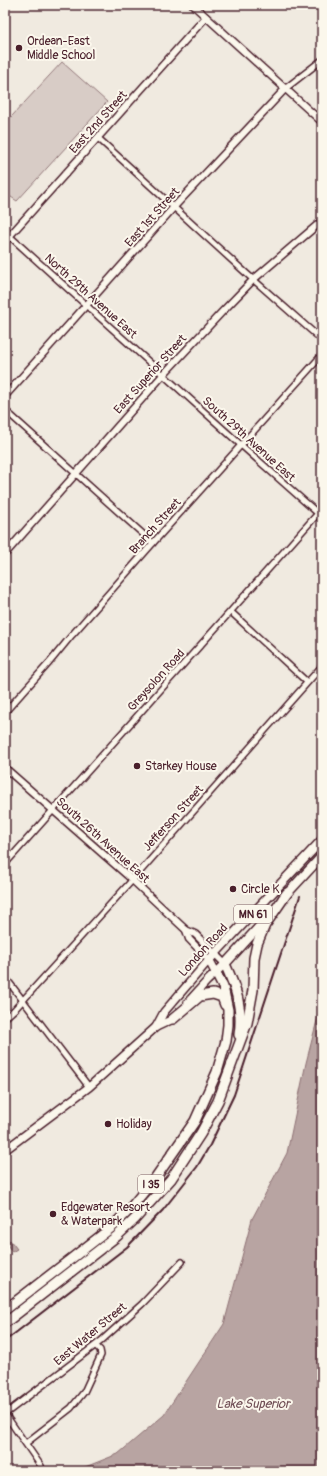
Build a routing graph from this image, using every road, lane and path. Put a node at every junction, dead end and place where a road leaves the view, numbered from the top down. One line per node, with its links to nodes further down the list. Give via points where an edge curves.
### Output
1 (193, 5): 2 (street)
2 (206, 17): 4 (street); 6 (street, East 2nd Street)
3 (322, 60): 4 (street, East 1st Street)
4 (286, 88): 5 (street); 7 (street, East 1st Street)
5 (322, 122)
6 (98, 138): 7 (street); 9 (street, East 2nd Street)
7 (174, 208): 11 (street); 12 (street, East 1st Street)
8 (322, 221): 11 (street, East Superior Street)
9 (7, 234): 10 (street, East 2nd Street); 12 (street, North 29th Avenue East)
10 (5, 241)
11 (254, 279): 13 (street); 15 (street, East Superior Street)
12 (87, 306): 15 (street, North 29th Avenue East); 16 (street, East 1st Street)
13 (322, 340)
14 (322, 355): 18 (street, Branch Street)
15 (163, 375): 18 (street, South 29th Avenue East); 19 (street, East Superior Street)
16 (5, 396)
17 (5, 410): 19 (street)
18 (241, 445): 20 (street, South 29th Avenue East); 21 (street, Branch Street)
19 (75, 474): 21 (street); 22 (street, East Superior Street)
20 (321, 513): 23 (street, Greysolon Road)
21 (153, 543): 26 (street, Branch Street)
22 (5, 554)
23 (231, 612): 25 (street); 28 (street, Greysolon Road)
24 (322, 666): 25 (street, Jefferson Street)
25 (307, 682): 32 (street, Jefferson Street)
26 (5, 712)
27 (5, 768): 28 (street, South 26th Avenue East)
28 (53, 810): 31 (street, Greysolon Road); 32 (street, South 26th Avenue East)
29 (322, 840): 35 (highway, London Road / MN 61)
30 (322, 856): 33 (highway, MN 61)
31 (5, 864)
32 (132, 880): 34 (street, South 26th Avenue East); 40 (street, Jefferson Street)
33 (287, 894): 37 (highway, London Road / MN 61); 45 (highway, via 265,926 257,944 252,1000 247,1023)
34 (186, 930): 35 (street, South 26th Avenue East, via 195,934); 36 (street, South 26th Avenue East, via 189,939)
35 (215, 953): 36 (highway, London Road / MN 61); 37 (street, South 26th Avenue East)
36 (208, 960): 38 (highway); 44 (main road, London Road, via 164,1012)
37 (225, 964): 38 (main road, London Road); 45 (highway, I 35, via 238,996 240,1015)
38 (216, 972): 41 (highway, I 35, via 223,987); 43 (main road, London Road)
39 (5, 977): 40 (street)
40 (23, 1000): 42 (street, Jefferson Street); 46 (street)
41 (228, 1010): 43 (highway, via 222,997 206,995 200,996); 49 (highway, I 35, via 226,1041 217,1072 195,1121 156,1177 111,1228)
42 (5, 1018)
43 (173, 1019): 44 (main road, London Road)
44 (156, 1027): 46 (main road, London Road)
45 (236, 1050): 50 (highway, I 35, via 218,1101 171,1179 117,1236)
46 (89, 1087): 47 (main road, London Road)
47 (5, 1150)
48 (182, 1262): 51 (street, East Water Street, via 142,1304)
49 (5, 1310)
50 (5, 1323)
51 (96, 1346): 52 (street, East Water Street); 53 (street, via 101,1355 84,1392 71,1408)
52 (5, 1414): 53 (street)
53 (26, 1443): 54 (street)
54 (41, 1466)

